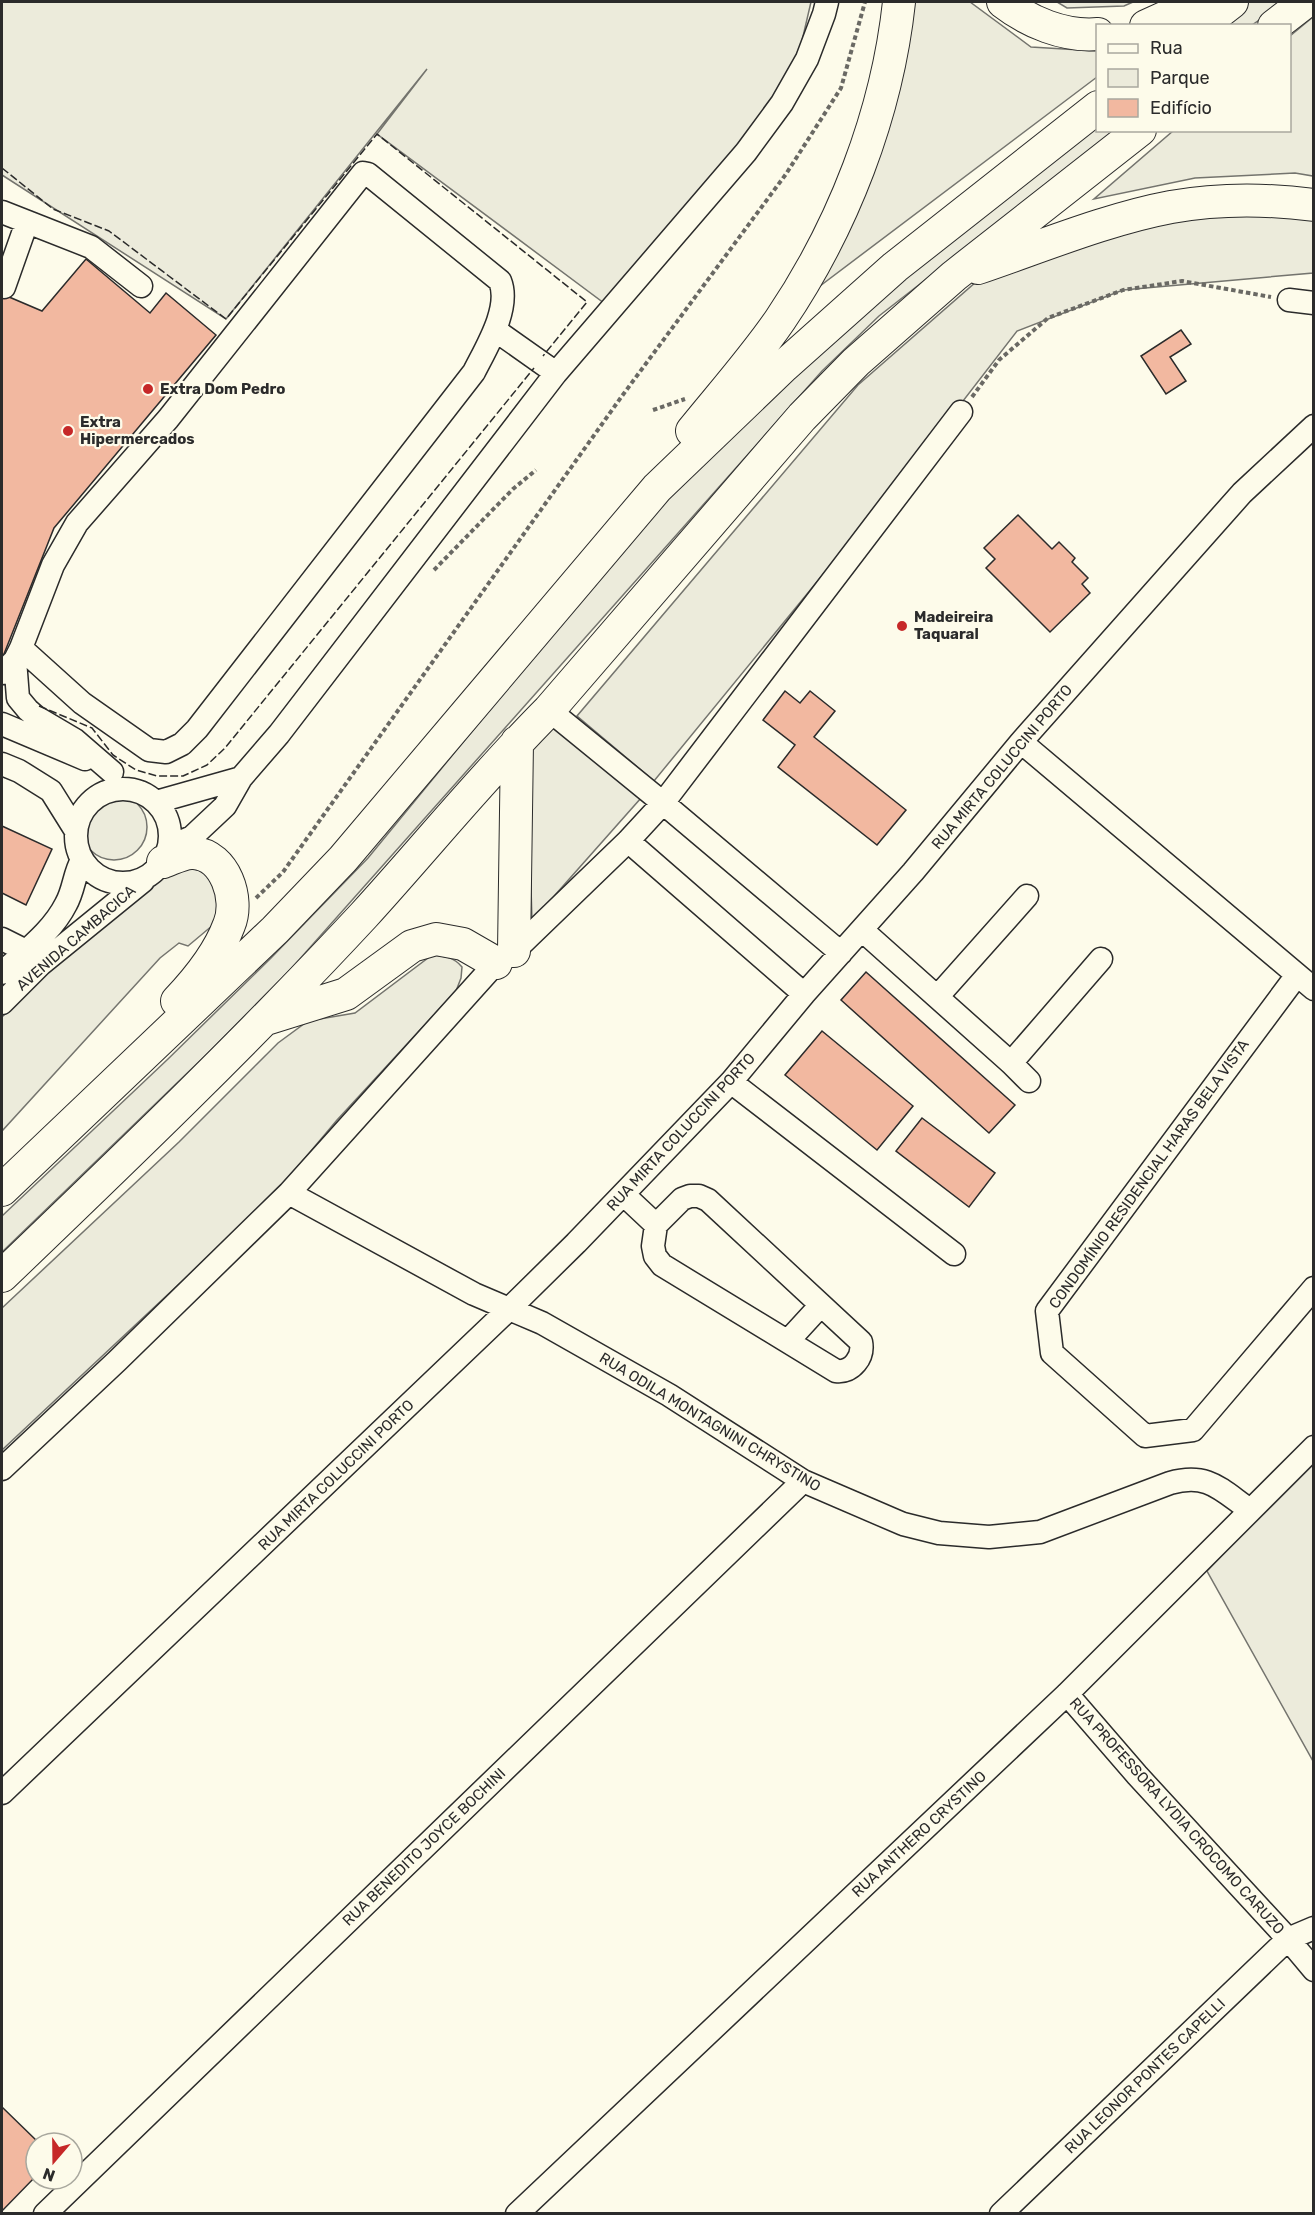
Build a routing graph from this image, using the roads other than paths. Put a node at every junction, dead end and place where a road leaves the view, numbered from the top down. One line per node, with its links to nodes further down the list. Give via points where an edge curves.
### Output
1 (827, 2): 22 (street, via 807,59 782,103 746,152)
2 (899, 2): 25 (highway, via 888,71 872,128 849,192 814,263 778,322 609,534)
3 (1003, 2): 10 (highway, via 1021,16 1050,27 1082,36)
4 (1195, 2): 7 (highway)
5 (1232, 2): 8 (highway)
6 (1305, 2): 9 (highway)
7 (1151, 24)
8 (1204, 24)
9 (1277, 24)
10 (1096, 34)
11 (1096, 109): 25 (highway, via 895,267 784,366 657,488)
12 (1137, 132): 16 (highway)
13 (1314, 205): 16 (highway, via 1238,201 1171,207)
14 (2, 212): 15 (street)
15 (27, 222): 17 (street, via 91,247); 18 (street)
16 (954, 276): 27 (highway, via 856,362 802,417)
17 (141, 286)
18 (4, 287)
19 (1289, 300): 20 (street)
20 (1314, 303)
21 (495, 330): 22 (street); 26 (street, via 474,372 182,744 166,752 149,750); 26 (street, via 502,303 500,281 363,173 168,419 77,523 53,565)
22 (556, 373): 33 (street, via 279,735)
23 (961, 412): 35 (street)
24 (1314, 426): 30 (street, RUA MIRTA COLUCCINI PORTO, via 1242,493)
25 (575, 584): 57 (highway, via 343,859 275,930)
26 (12, 661): 32 (street, via 18,698 28,710 75,740)
27 (549, 710): 29 (highway); 35 (street)
28 (2, 724): 32 (street)
29 (517, 742): 45 (highway); 52 (highway, via 364,915)
30 (1021, 742): 41 (street, RUA MIRTA COLUCCINI PORTO); 48 (street, CONDOMÍNIO RESIDENCIAL HARAS BELA VISTA)
31 (2, 764): 36 (street, via 51,791)
32 (112, 772): 34 (street)
33 (241, 778): 34 (street); 39 (street, via 225,806)
34 (150, 798): 36 (street, via 129,789 99,795 88,804); 39 (street, via 166,815)
35 (663, 803): 37 (street); 44 (street)
36 (76, 831): 38 (street)
37 (628, 841): 45 (street); 49 (street)
38 (82, 860): 39 (street, via 92,872 121,883 137,881); 43 (street, AVENIDA CAMBACICA, via 67,904 56,922)
39 (161, 861): 51 (street, AVENIDA CAMBACICA, via 41,964); 56 (highway, via 194,853 218,865 230,885 230,924 185,992)
40 (1027, 896): 50 (street)
41 (862, 930): 44 (street, RUA MIRTA COLUCCINI PORTO); 50 (street)
42 (2, 939): 43 (street)
43 (26, 951): 47 (street, AVENIDA CAMBACICA)
44 (841, 953): 49 (street, RUA MIRTA COLUCCINI PORTO)
45 (505, 957): 52 (highway, via 436,939 412,946 346,994); 58 (street)
46 (1101, 959): 53 (street)
47 (2, 973)
48 (1305, 982): 63 (street, CONDOMÍNIO RESIDENCIAL HARAS BELA VISTA, via 1047,1311 1052,1353 1144,1436 1193,1430)
49 (804, 994): 55 (street, RUA MIRTA COLUCCINI PORTO)
50 (938, 996): 53 (street)
51 (2, 1003)
52 (262, 1020): 62 (highway)
53 (1011, 1063): 54 (street)
54 (1029, 1081)
55 (731, 1082): 59 (street, RUA MIRTA COLUCCINI PORTO); 61 (street)
56 (2, 1182)
57 (2, 1190)
58 (289, 1193): 65 (street, RUA ODILA MONTAGNINI CHRYSTINO); 68 (street)
59 (623, 1194): 60 (street); 65 (street, RUA MIRTA COLUCCINI PORTO)
60 (656, 1225): 64 (street, via 682,1199 699,1196 708,1200); 66 (street, via 652,1246 662,1265)
61 (954, 1254)
62 (2, 1276)
63 (1314, 1288)
64 (821, 1305): 66 (street); 66 (street, via 861,1342 863,1350 849,1369 836,1371)
65 (508, 1310): 69 (street, RUA ODILA MONTAGNINI CHRYSTINO, via 542,1323 669,1395); 72 (street, RUA MIRTA COLUCCINI PORTO)
66 (788, 1341)
67 (1314, 1447): 70 (street, RUA ANTHERO CRYSTINO)
68 (2, 1469)
69 (803, 1481): 70 (street, RUA ODILA MONTAGNINI CHRYSTINO, via 903,1524 939,1533 989,1537 1040,1532 1183,1479 1197,1478 1212,1484); 76 (street, RUA BENEDITO JOYCE BOCHINI)
70 (1250, 1510): 71 (street, RUA ANTHERO CRYSTINO)
71 (1066, 1694): 74 (street, RUA PROFESSORA LYDIA CROCOMO CARUZO); 77 (street, RUA ANTHERO CRYSTINO)
72 (2, 1793)
73 (1314, 1928): 74 (street)
74 (1288, 1938): 75 (street, RUA PROFESSORA LYDIA CROCOMO CARUZO); 78 (street, RUA LEONOR PONTES CAPELLI)
75 (1314, 1970)
76 (45, 2214)
77 (517, 2214)
78 (1001, 2214)

